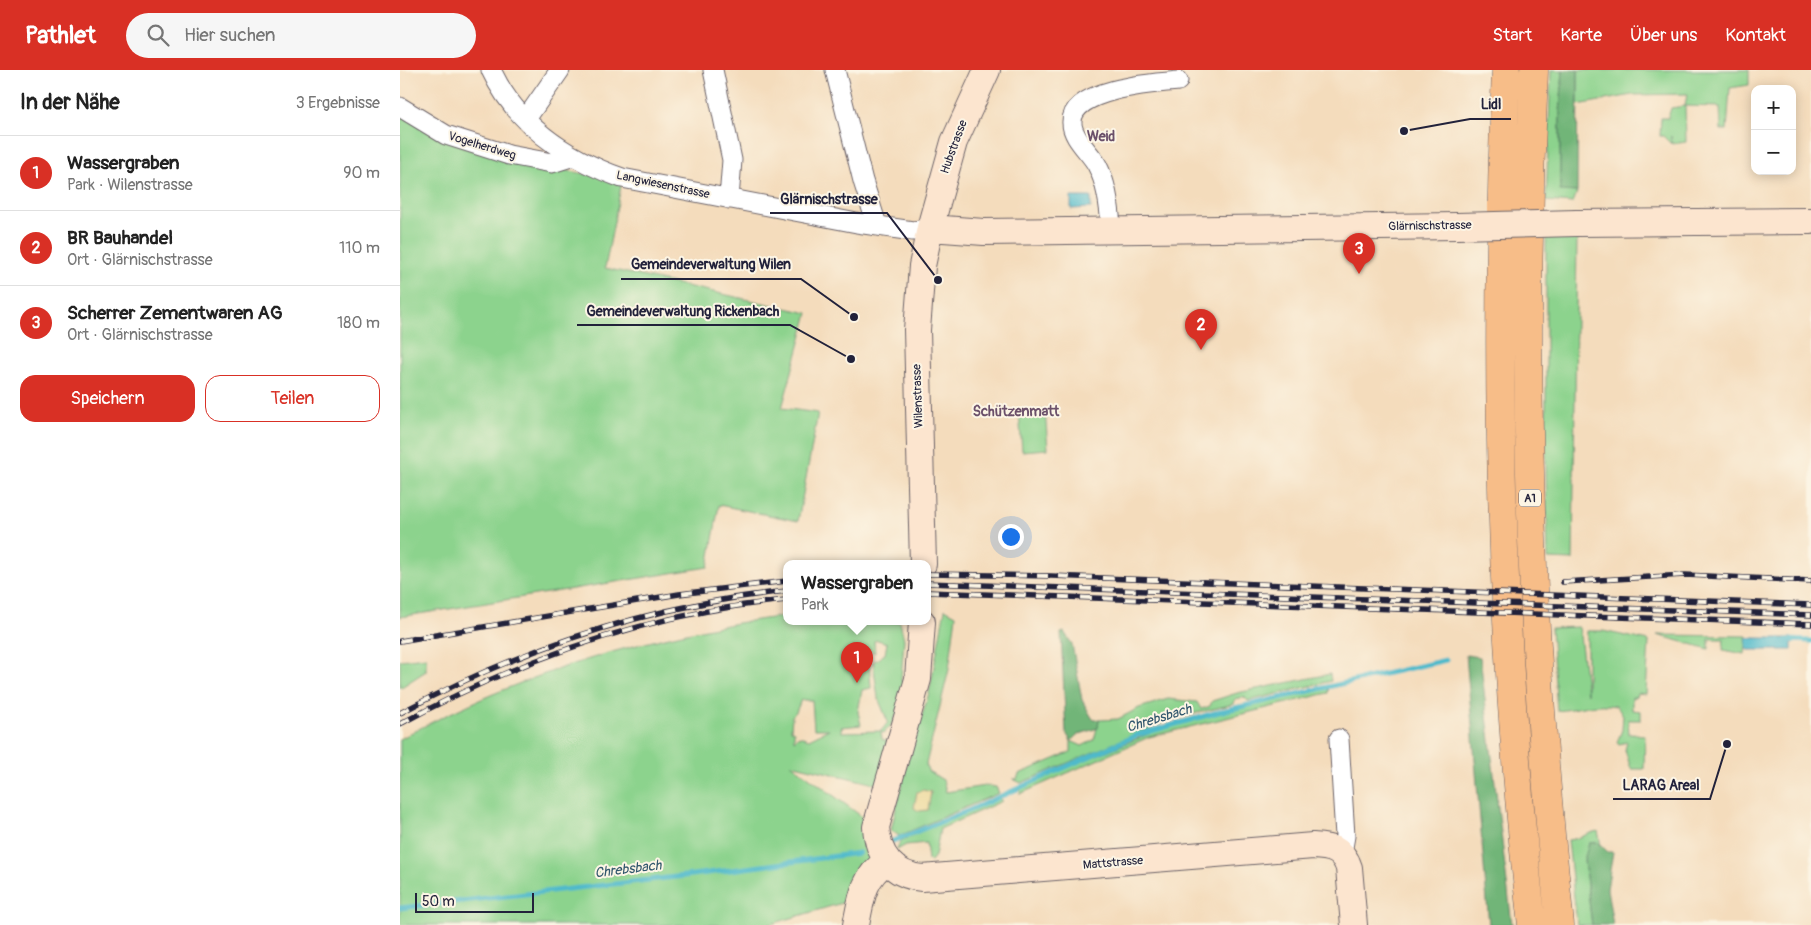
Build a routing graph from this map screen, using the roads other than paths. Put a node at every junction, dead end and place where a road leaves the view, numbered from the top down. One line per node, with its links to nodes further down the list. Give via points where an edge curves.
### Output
1 (491, 70): 10 (street, Langwiesenstrasse, via 506,97)
2 (560, 70): 10 (street)
3 (713, 70): 12 (street, via 732,160)
4 (835, 70): 14 (street)
5 (987, 70): 15 (street, Hubstrasse, via 954,142)
6 (1506, 70): 24 (highway, A1, via 1499,317 1503,528 1516,756)
7 (1534, 70): 25 (highway, A1, via 1527,312 1530,523 1542,741)
8 (1178, 81): 16 (street, via 1144,84 1087,98 1073,113 1074,131 1098,166 1105,186)
9 (400, 107): 11 (street, Vogelherdweg, via 446,135 509,156 552,163)
10 (526, 119): 11 (street, Langwiesenstrasse, via 543,137)
11 (571, 157): 12 (street, Langwiesenstrasse, via 622,178)
12 (729, 199): 14 (street)
13 (1811, 221): 16 (street, Glärnischstrasse, bridge)
14 (877, 225): 15 (street, via 913,231)
15 (930, 228): 16 (street, Glärnischstrasse, via 984,232); 17 (street, Wilenstrasse, via 922,266 917,330)
16 (1111, 229)
17 (923, 560)
18 (922, 625): 21 (street, via 918,679 876,827 879,848)
19 (1339, 739): 20 (street, via 1345,836)
20 (1342, 853): 21 (street, Mattstrasse, via 1313,846 922,878 902,873); 23 (street, via 1349,868)
21 (886, 862): 22 (street, via 870,876 864,888)
22 (856, 925)
23 (1354, 925)
24 (1532, 925)
25 (1560, 925)

